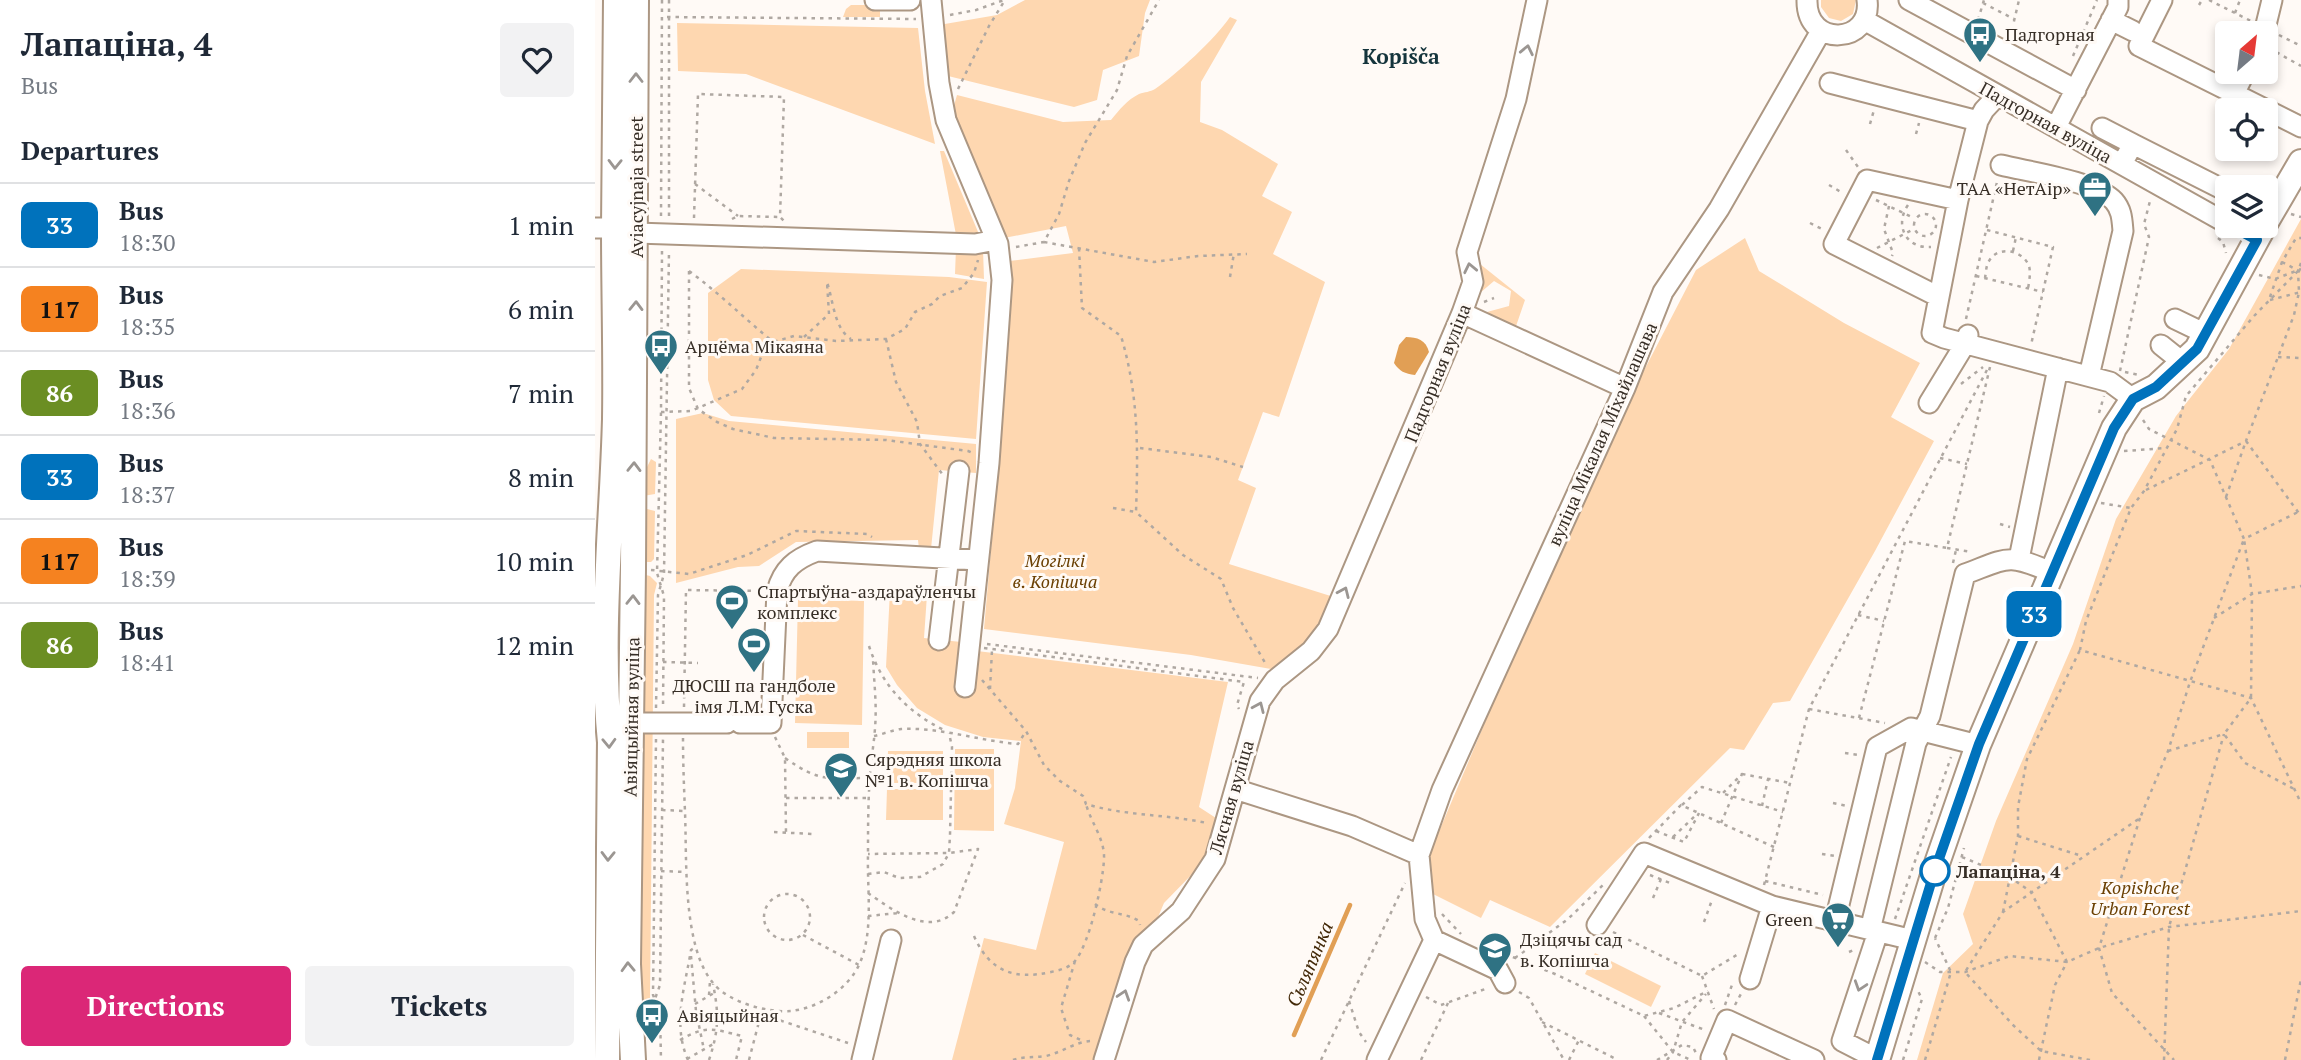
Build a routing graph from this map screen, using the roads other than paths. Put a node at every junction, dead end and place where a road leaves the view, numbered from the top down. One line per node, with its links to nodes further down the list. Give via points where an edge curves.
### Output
1 (617, 0): 35 (main road, one-way to 35)
2 (636, 0): 35 (main road, Aviacyjnaja street, one-way to 2)
3 (876, 0): 4 (street)
4 (910, 0)
5 (1537, 0): 39 (street, Падгорная вуліца, one-way to 5, via 1473,282 1467,251 1516,99)
6 (1807, 0): 16 (street, via 1812,22)
7 (1867, 0): 13 (street)
8 (1909, 0): 20 (street)
9 (2118, 0): 15 (street)
10 (2162, 0): 21 (street, via 2139,46)
11 (2272, 0): 14 (street)
12 (932, 10): 37 (street, via 946,120)
13 (1864, 20): 16 (street, via 1845,35); 22 (street, Падгорная вуліца)
14 (2267, 21)
15 (2109, 24): 17 (street); 20 (street)
16 (1821, 31): 47 (street, вуліца Мікалая Міхайлашава, via 1719,209 1663,292)
17 (2131, 35)
18 (1830, 83): 23 (street)
19 (2239, 84): 21 (street)
20 (2076, 90): 24 (street)
21 (2234, 94): 25 (street)
22 (1998, 95): 23 (street); 24 (street, Падгорная вуліца)
23 (1977, 121): 32 (street)
24 (2056, 127): 29 (street, Падгорная вуліца)
25 (2301, 127)
26 (2102, 128): 27 (street)
27 (2133, 144): 29 (street); 31 (street)
28 (2301, 162): 33 (main road)
29 (2122, 164): 34 (street, Падгорная вуліца)
30 (2001, 165): 46 (street, via 2104,192 2122,216 2123,231)
31 (2215, 185)
32 (1958, 200): 38 (street); 38 (street, via 1863,186 1834,244)
33 (2278, 203)
34 (2215, 217)
35 (615, 230): 37 (street, via 975,244); 51 (main road)
36 (2258, 238): 41 (main road)
37 (996, 240): 54 (street, via 1002,281)
38 (1939, 296): 42 (street, via 1932,333)
39 (1462, 313): 47 (street); 57 (street, Падгорная вуліца, one-way to 39, via 1328,629 1362,553)
40 (2175, 319): 41 (street)
41 (2206, 334): 44 (main road)
42 (1966, 340): 45 (street); 48 (street)
43 (2161, 345): 44 (street)
44 (2180, 366): 49 (main road)
45 (2057, 368): 46 (street); 53 (street)
46 (2089, 376): 49 (street, via 2110,382)
47 (1625, 388): 64 (street, вуліца Мікалая Міхайлашава, via 1442,790)
48 (1929, 403)
49 (2136, 407): 55 (main road, via 2114,428)
50 (960, 471): 52 (street)
51 (613, 535): 59 (main road, Авіяцыйная вуліца, one-way to 51); 62 (main road, Авіяцыйная вуліца, one-way to 62, via 606,569 605,694 610,742)
52 (949, 558): 54 (street); 56 (street); 59 (street, via 817,551 802,556 790,565 777,591 771,723)
53 (2019, 559): 55 (street); 60 (street, via 1965,574)
54 (978, 560): 58 (street)
55 (2051, 572): 61 (main road)
56 (939, 640)
57 (1311, 651): 63 (street, Лясная вуліца, one-way to 57, via 1260,701 1275,680)
58 (965, 687)
59 (630, 723): 78 (main road, Авіяцыйная вуліца, one-way to 59, via 628,964)
60 (1923, 731): 61 (street); 66 (street, via 1911,728 1877,747); 68 (street, via 1916,743)
61 (1979, 744): 71 (main road)
62 (602, 787): 77 (main road, Авіяцыйная вуліца, one-way to 77)
63 (1235, 789): 64 (street, via 1352,826); 75 (street, Лясная вуліца, one-way to 63, via 1143,945 1181,911 1215,859)
64 (1419, 855): 70 (street, via 1425,919)
65 (1772, 906): 66 (street); 67 (street, via 1644,853); 72 (street)
66 (1835, 921): 68 (street)
67 (1597, 925)
68 (1874, 931): 71 (street); 81 (street, one-way to 81, via 1842,1041)
69 (891, 940): 74 (street)
70 (1433, 940): 73 (street, via 1498,970); 76 (street)
71 (1924, 946): 81 (main road)
72 (1750, 979)
73 (1504, 983)
74 (863, 1054)
75 (1106, 1054)
76 (1374, 1055)
77 (607, 1060)
78 (633, 1060)
79 (1716, 1060): 80 (street, via 1711,1058 1717,1021)
80 (1814, 1060)
81 (1877, 1060)

